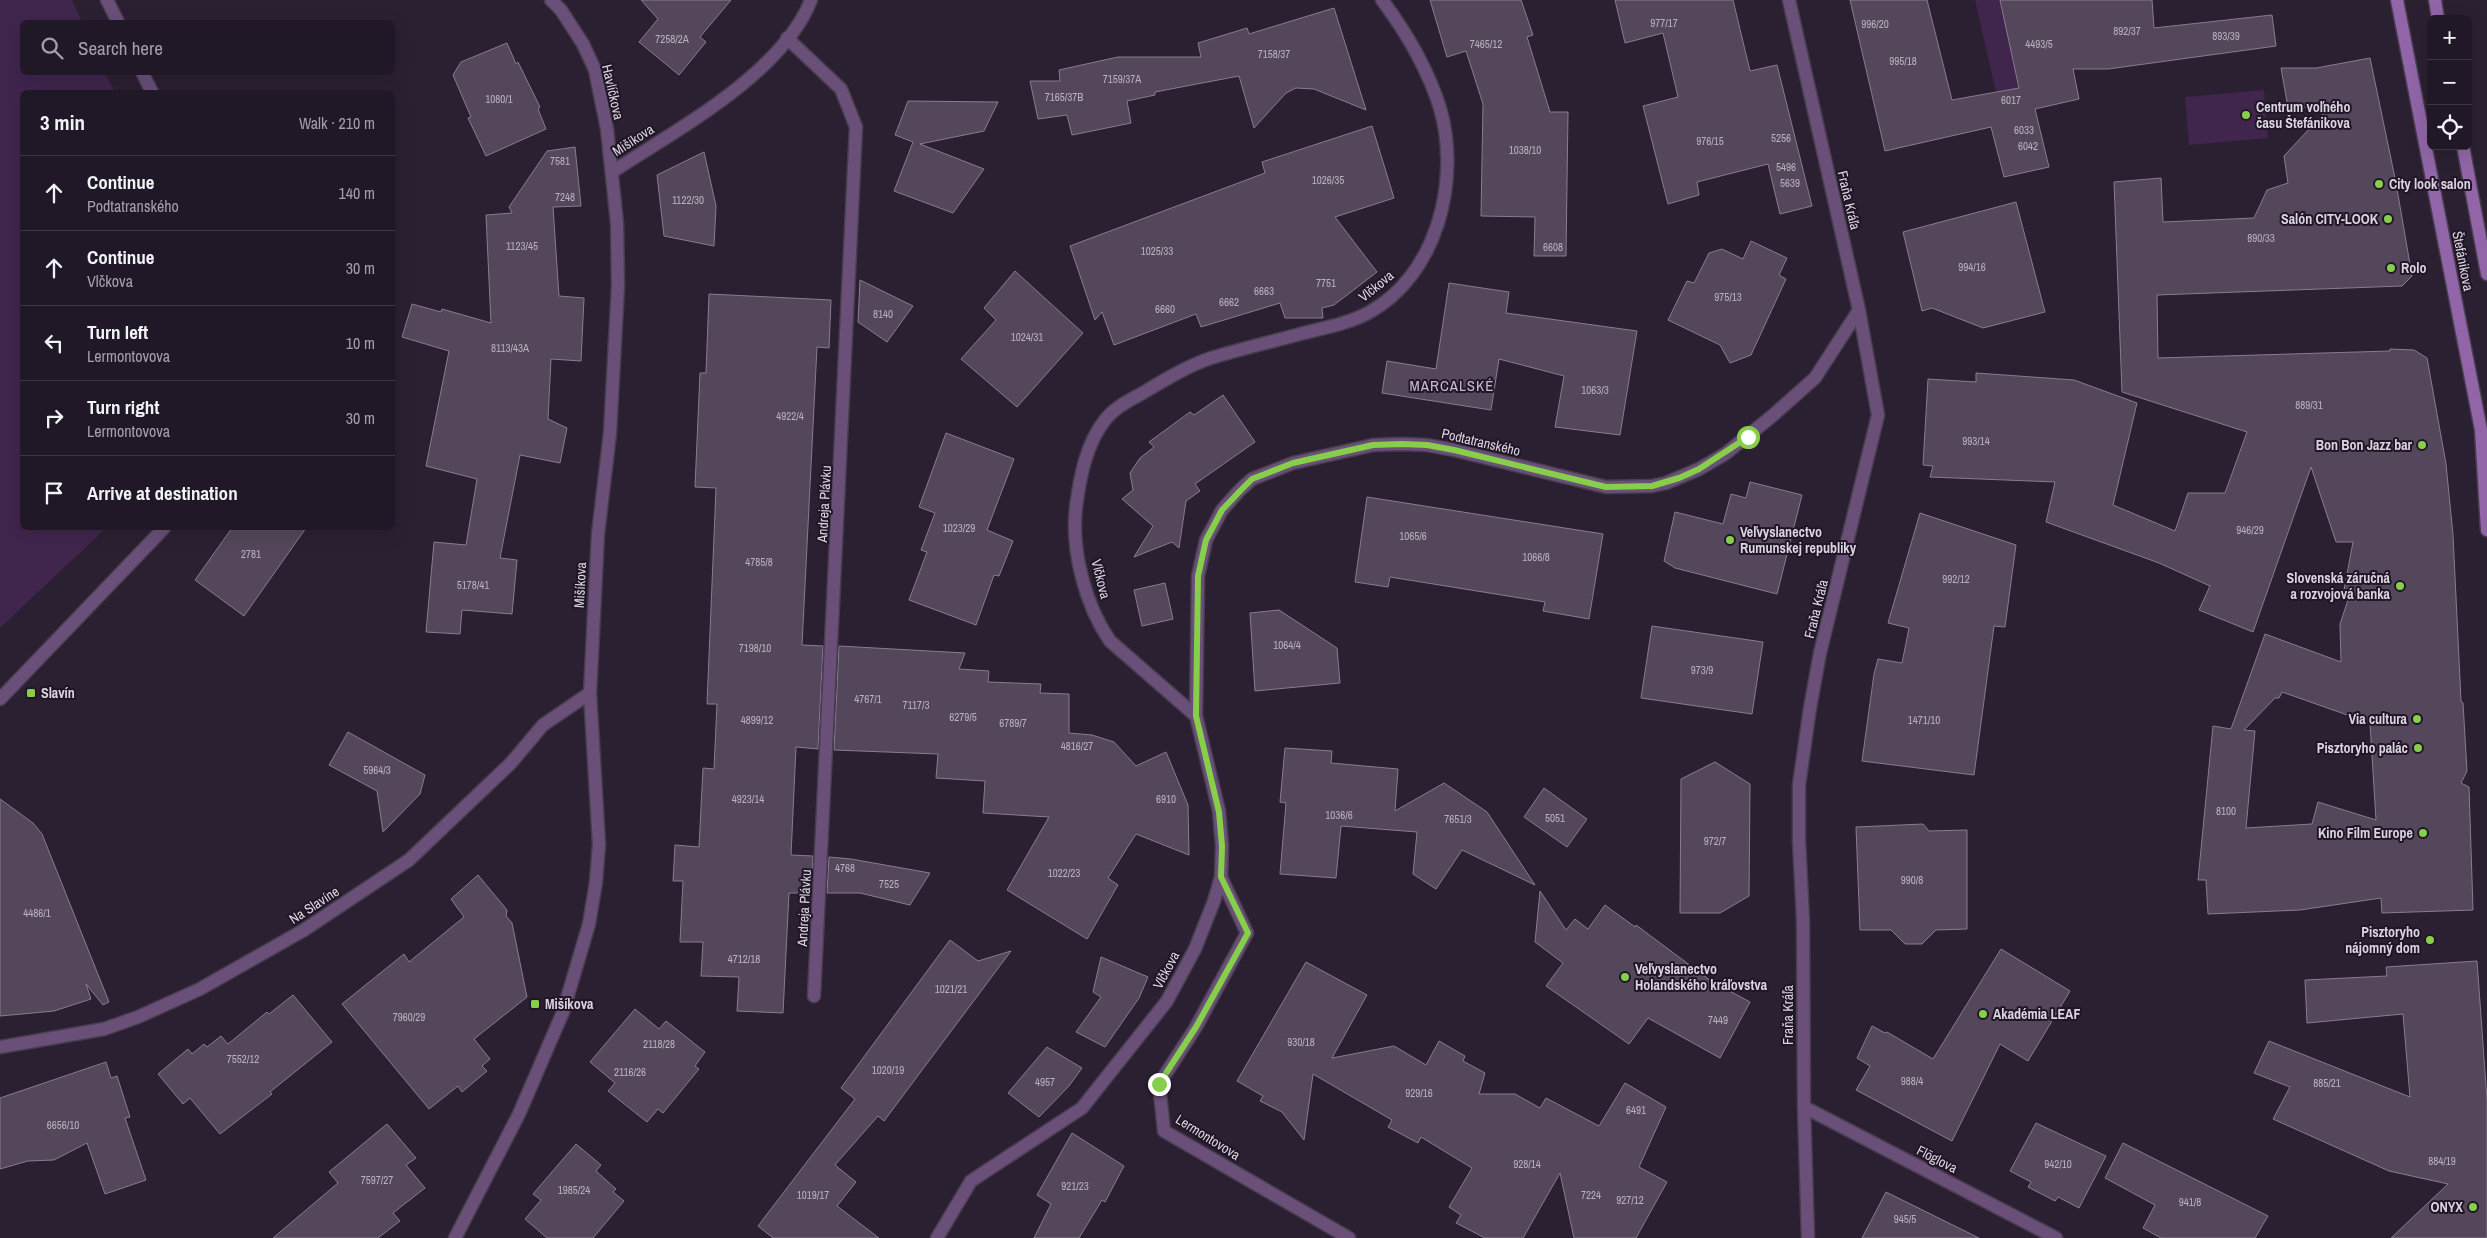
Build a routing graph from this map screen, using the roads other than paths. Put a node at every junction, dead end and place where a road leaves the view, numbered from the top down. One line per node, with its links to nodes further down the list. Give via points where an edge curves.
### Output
1 (107, 0): 9 (street)
2 (551, 0): 14 (street, Havlíčkova, via 583,44 595,70)
3 (811, 0): 10 (street, Mišíkova, via 805,17)
4 (1382, 0): 21 (street, Vlčkova, via 1421,61 1440,110 1445,139 1446,188 1440,216 1416,268 1401,288 1361,316 1209,359 1164,380 1118,408 1105,420 1084,460 1075,518 1076,535 1083,579 1098,621 1110,641)
5 (1789, 0): 16 (street, Fraňa Kráľa)
6 (2397, 0): 18 (main road, Štefánikova, via 2480,430)
7 (2435, 0): 8 (main road)
8 (2437, 15)
9 (117, 20)
10 (787, 38): 14 (street, Mišíkova, via 736,89); 23 (street, Andreja Plávku, via 841,88 856,127)
11 (144, 75): 12 (street)
12 (151, 90)
13 (2464, 150): 15 (main road, Štefánikova)
14 (612, 172): 19 (street, Mišíkova, via 618,286 610,433 598,534)
15 (2487, 274)
16 (1858, 310): 21 (street, Podtatranského, via 1815,378 1779,411 1724,454 1666,483 1606,487 1454,450 1402,444 1373,445 1321,455 1252,479 1222,510 1206,540 1201,559); 25 (street, Fraňa Kráľa, via 1878,415 1820,652 1800,785)
17 (162, 530): 20 (street)
18 (2487, 530)
19 (590, 693): 24 (street, Na Slavíne, via 543,725 497,776 409,860 304,930 200,989 138,1017 94,1031); 26 (street, Mišíkova, via 599,844 589,924 549,1047 506,1140)
20 (0, 699)
21 (1196, 716): 22 (street, Vlčkova, via 1219,812)
22 (1221, 877): 27 (street, Vlčkova, via 1195,949 1168,1000 1082,1108 971,1181); 28 (street, Lermontovova, via 1248,933 1196,1027 1159,1084 1164,1131)
23 (814, 996)
24 (0, 1047)
25 (1804, 1107): 29 (street, Fraňa Kráľa); 30 (street, Flöglova)
26 (454, 1238)
27 (937, 1238)
28 (1349, 1238)
29 (1808, 1238)
30 (2056, 1238)

